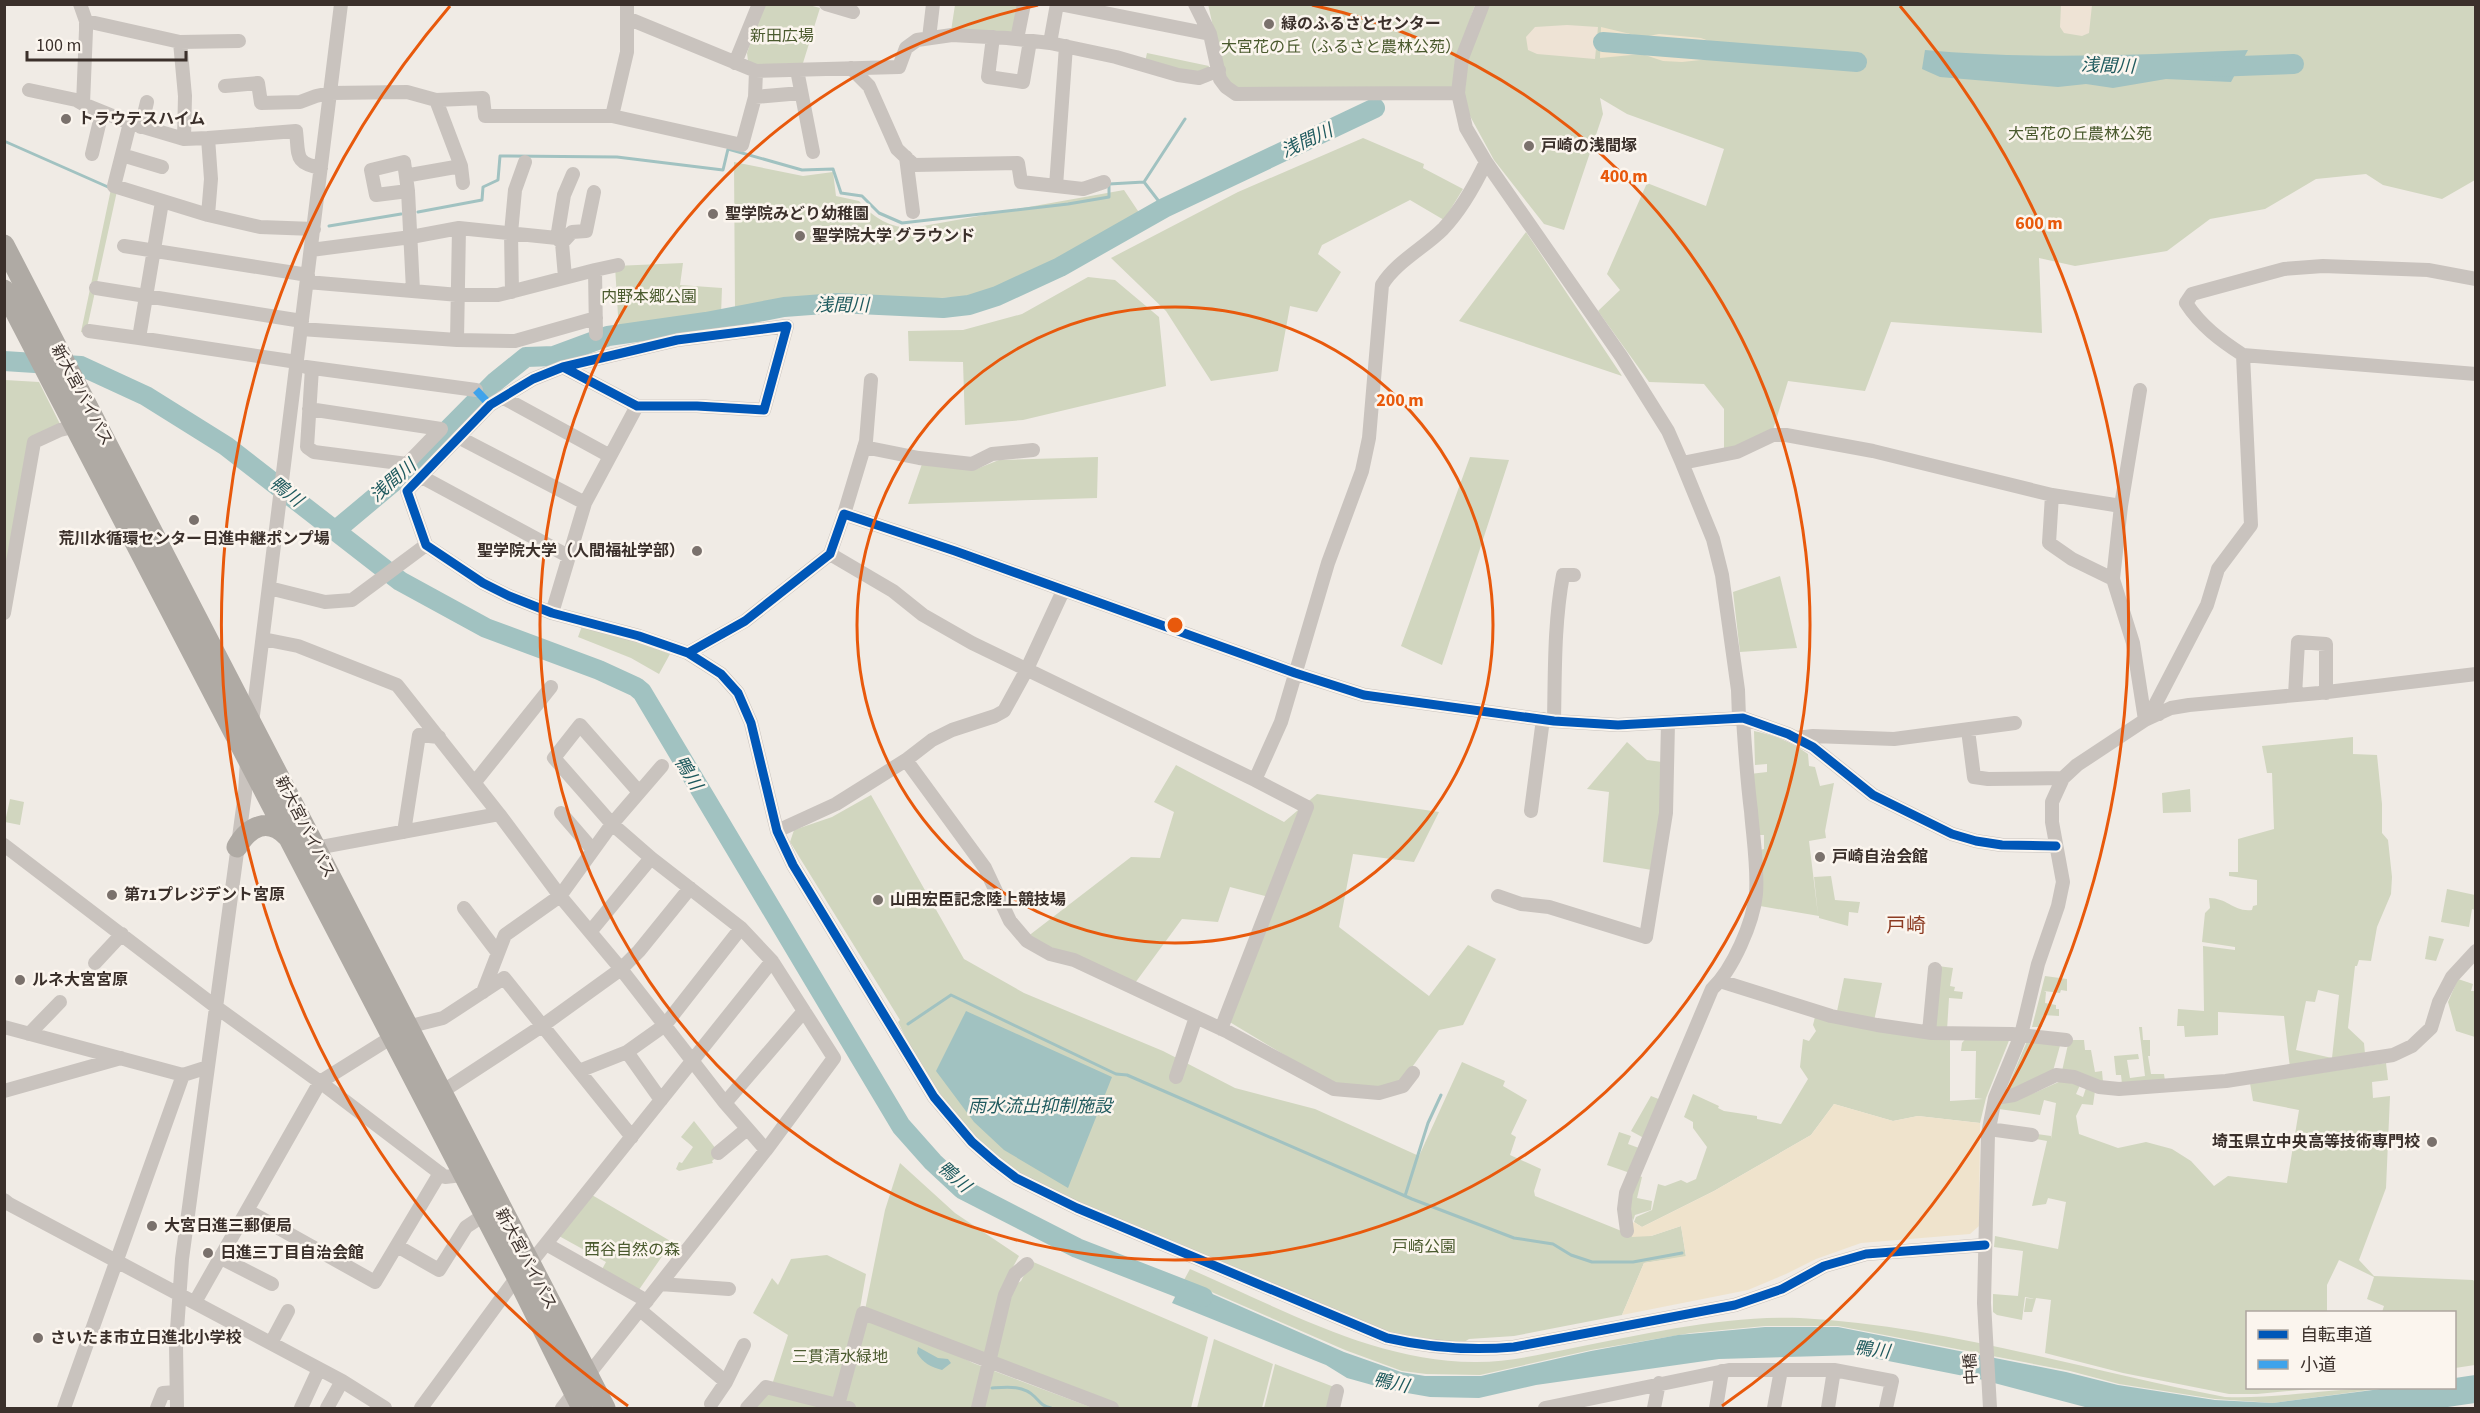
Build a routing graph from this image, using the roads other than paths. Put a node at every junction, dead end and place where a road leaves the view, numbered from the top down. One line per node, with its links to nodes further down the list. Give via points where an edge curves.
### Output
1 (80, 4): 12 (street)
2 (759, 4): 21 (street)
3 (826, 4): 11 (street)
4 (933, 4): 15 (street)
5 (1024, 4): 16 (street)
6 (1058, 4): 13 (street); 19 (street)
7 (1483, 4): 30 (street, via 1462,58)
8 (340, 5): 28 (street)
9 (1199, 7): 13 (street)
10 (627, 11): 21 (street); 36 (street, via 627,52)
11 (853, 12)
12 (86, 21): 18 (street); 34 (street)
13 (1210, 34): 24 (street)
14 (993, 37): 15 (street); 16 (street); 16 (street, via 988,77 1023,82)
15 (929, 38): 22 (street, via 906,48 899,67)
16 (1024, 40): 19 (street)
17 (239, 41): 18 (street)
18 (180, 42): 39 (street)
19 (1050, 43): 20 (street)
20 (1066, 46): 24 (street, via 1178,75 1199,78); 53 (street)
21 (735, 63): 25 (street)
22 (852, 68): 23 (street); 43 (street, via 869,86 888,132)
23 (797, 70): 25 (street); 29 (street)
24 (1219, 70): 30 (street, via 1220,79 1236,94)
25 (756, 71): 31 (street)
26 (225, 86): 28 (street, via 258,83 261,104 300,102)
27 (29, 90): 34 (street)
28 (330, 93): 32 (street, via 407,92); 48 (street)
29 (801, 93): 31 (street); 40 (street)
30 (1458, 93): 45 (street, via 1466,128)
31 (755, 97): 36 (street, via 742,145)
32 (436, 100): 36 (street, via 483,99 485,116); 46 (street)
33 (147, 102): 37 (street)
34 (83, 104): 35 (street)
35 (102, 112): 37 (street); 41 (street)
36 (612, 116)
37 (136, 125): 39 (street); 42 (street)
38 (208, 138): 39 (street); 48 (street, via 296,131 301,160 305,165); 58 (street)
39 (184, 139)
40 (813, 152)
41 (92, 154)
42 (122, 155): 47 (street); 56 (street, via 114,186)
43 (906, 157): 53 (street, via 914,165 1018,163 1021,182); 57 (street)
44 (525, 162): 61 (street, via 515,190)
45 (1486, 162): 101 (street, via 1621,356 1668,431); 120 (street, via 1443,229 1388,274 1382,285 1369,438 1362,471 1328,563)
46 (461, 166): 50 (street); 52 (street)
47 (162, 167)
48 (321, 168): 60 (street)
49 (573, 174): 63 (street, via 564,195)
50 (410, 175)
51 (1104, 182): 53 (street, via 1083,189)
52 (463, 183)
53 (1056, 186)
54 (408, 190): 62 (street)
55 (594, 192): 63 (street, via 586,231 572,232)
56 (162, 202): 58 (street); 67 (street)
57 (913, 212)
58 (208, 215): 60 (street, via 260,226)
59 (459, 228): 61 (street); 62 (street); 77 (street)
60 (314, 229): 66 (street)
61 (511, 233): 63 (street); 76 (street)
62 (411, 237): 66 (street); 75 (street)
63 (559, 240): 70 (street)
64 (4, 245): 131 (highway, 新大宮バイパス)
65 (124, 246): 67 (street)
66 (311, 250): 71 (street)
67 (154, 251): 71 (street); 78 (street)
68 (618, 265): 69 (street)
69 (595, 270): 70 (street); 79 (street)
70 (565, 277): 76 (street)
71 (307, 278): 75 (street); 80 (street)
72 (2475, 279): 85 (street, via 2428,270 2323,266 2284,269 2192,294 2186,303 2193,313 2210,333)
73 (96, 288): 78 (street)
74 (4, 290): 96 (highway, 新大宮バイパス)
75 (413, 290): 77 (street)
76 (512, 292): 77 (street)
77 (459, 295): 84 (street)
78 (147, 296): 80 (street); 83 (street)
79 (596, 318): 82 (street); 84 (street, via 515,341)
80 (302, 325): 84 (street); 86 (street)
81 (88, 331): 83 (street)
82 (596, 334)
83 (139, 338): 86 (street)
84 (457, 340)
85 (2243, 355): 89 (street); 125 (street, via 2252,525 2218,569 2207,605 2155,705)
86 (297, 364): 88 (street); 113 (street)
87 (563, 367): 93 (street); 94 (street); 94 (street, via 677,340 787,326 764,410)
88 (312, 368): 91 (street); 95 (street)
89 (2475, 374)
90 (871, 380): 98 (street)
91 (476, 390)
92 (2140, 390): 105 (street)
93 (501, 397): 97 (street); 100 (street)
94 (637, 406): 100 (street)
95 (309, 409): 95 (street, via 307,447 314,452 407,464 441,429)
96 (76, 426): 112 (street, via 34,442); 135 (highway, 新大宮バイパス)
97 (460, 438): 102 (street); 104 (street)
98 (864, 447): 99 (street, via 972,464 992,454); 106 (street)
99 (1033, 450)
100 (610, 456): 104 (street)
101 (1682, 463): 103 (street, via 1737,452 1773,435 1786,435 1874,451); 126 (street, via 1713,539 1722,575)
102 (422, 477): 107 (street, via 407,491); 109 (street)
103 (2052, 495): 105 (street); 111 (street, via 2049,543)
104 (585, 503): 109 (street)
105 (2121, 506): 111 (street)
106 (844, 514): 108 (street); 114 (street)
107 (426, 545): 113 (street, via 352,600 313,600); 116 (street, via 483,583)
108 (830, 554): 118 (street, via 745,621); 119 (street, via 893,591 923,615)
109 (568, 556): 116 (street)
110 (1575, 574): 127 (street, via 1563,575)
111 (2113, 579): 128 (street, via 2133,643)
112 (7, 580): 115 (street)
113 (269, 588): 117 (street)
114 (1063, 591): 119 (street); 120 (street)
115 (4, 613)
116 (552, 613): 118 (street)
117 (263, 639): 131 (street); 133 (street, via 298,646 397,685)
118 (688, 653): 147 (street, via 721,674 738,693 751,723)
119 (1026, 671): 136 (street, via 1004,711 952,730); 139 (street)
120 (1295, 673): 127 (street, via 1364,695); 139 (street, via 1281,722)
121 (2475, 674): 123 (street)
122 (551, 687): 140 (street)
123 (2326, 693): 124 (street); 124 (street, via 2326,644 2298,642)
124 (2295, 695): 125 (street, via 2189,705)
125 (2159, 714): 128 (street)
126 (1741, 718): 129 (street); 134 (street); 168 (street, via 1756,893 1752,915)
127 (1548, 720): 129 (street, via 1618,725); 142 (street)
128 (2145, 720): 138 (street)
129 (1668, 723): 157 (street, via 1666,813 1646,937)
130 (2014, 723): 132 (street)
131 (251, 724): 135 (street); 152 (highway, 新大宮バイパス)
132 (1968, 730): 134 (street, via 1894,739); 138 (street, via 1974,777)
133 (439, 737): 140 (street); 146 (street, via 419,735)
134 (1796, 738): 150 (street, via 1873,795 1952,834 2002,845)
135 (247, 756): 148 (highway, 新大宮バイパス); 151 (street)
136 (906, 760): 147 (street, via 836,804); 173 (street, via 985,868 1010,921 1027,941)
137 (662, 766): 141 (street)
138 (2063, 778): 150 (street, 中橋, via 2052,802)
139 (1255, 780): 177 (street, via 1307,807)
140 (475, 782): 144 (street)
141 (639, 792): 145 (street); 145 (street, via 580,725 554,758)
142 (1531, 811)
143 (561, 813): 153 (street)
144 (499, 814): 146 (street); 156 (street)
145 (612, 824): 153 (street); 154 (street)
146 (404, 831): 152 (street)
147 (777, 831): 210 (street, via 793,865 934,1097 983,1152 1016,1178 1077,1208 1388,1338 1459,1349 1514,1347 1735,1305 1840,1260 1866,1254)
148 (287, 836): 151 (highway, via 276,827 263,825 246,833); 178 (highway, 新大宮バイパス)
149 (4, 845): 161 (street)
150 (2056, 846): 181 (street, 中橋, via 2063,882)
151 (237, 847): 171 (street)
152 (316, 848): 178 (highway, 新大宮バイパス)
153 (593, 850): 156 (street)
154 (651, 858): 155 (street); 160 (street)
155 (690, 888): 159 (street); 166 (street)
156 (560, 896): 160 (street); 163 (street, via 505,935)
157 (1498, 896)
158 (464, 908): 163 (street)
159 (741, 928): 164 (street); 174 (street)
160 (590, 932): 166 (street)
161 (122, 934): 165 (street); 171 (street)
162 (2475, 951): 194 (street, via 2452,977 2431,1028 2412,1046 2393,1055 2226,1081 2119,1089 2056,1075 2013,1095)
163 (498, 953): 169 (street)
164 (772, 961): 172 (street); 185 (street)
165 (95, 963)
166 (621, 969): 174 (street); 175 (street)
167 (1935, 969): 179 (street)
168 (1720, 981): 179 (street, via 1831,1016); 208 (street, via 1712,989 1636,1165 1624,1200)
169 (483, 992): 175 (street, via 504,978); 178 (street, via 443,1018)
170 (60, 1002): 180 (street)
171 (216, 1007): 186 (street); 191 (street)
172 (804, 1011): 196 (street); 201 (street, via 834,1058)
173 (1196, 1017): 177 (street); 190 (street)
174 (665, 1025): 183 (street); 185 (street)
175 (542, 1026): 187 (street); 193 (street)
176 (4, 1027): 180 (street)
177 (1221, 1029): 188 (street, via 1334,1089 1379,1093 1403,1086)
178 (399, 1032): 191 (street); 193 (highway, 新大宮バイパス); 204 (highway, 新大宮バイパス)
179 (1929, 1032): 181 (street)
180 (29, 1034): 184 (street)
181 (2021, 1035): 182 (street); 194 (street, 中橋)
182 (2066, 1040)
183 (627, 1052): 187 (street); 195 (street)
184 (123, 1058): 189 (street); 192 (street)
185 (693, 1061): 195 (street); 196 (street)
186 (208, 1067): 189 (street); 219 (street)
187 (579, 1071): 200 (street)
188 (1413, 1073)
189 (183, 1075): 213 (street)
190 (1176, 1077)
191 (320, 1082): 203 (street); 206 (street)
192 (4, 1091)
193 (440, 1093): 215 (highway, 新大宮バイパス)
194 (1995, 1098): 198 (street, 中橋)
195 (661, 1100): 200 (street)
196 (725, 1103): 197 (street)
197 (747, 1129): 201 (street); 202 (street)
198 (1989, 1129): 199 (street); 210 (street, 中橋)
199 (2032, 1135)
200 (632, 1137): 209 (street)
201 (766, 1150): 217 (street)
202 (718, 1153)
203 (440, 1173): 204 (street, via 445,1177); 211 (street)
204 (462, 1175): 207 (highway, 新大宮バイパス)
205 (4, 1200): 213 (street)
206 (248, 1211): 211 (street, via 375,1282); 212 (street)
207 (484, 1215): 211 (street, via 466,1227 439,1270); 215 (highway, 新大宮バイパス)
208 (1627, 1231)
209 (546, 1244): 215 (street); 221 (street)
210 (1985, 1245): 258 (street, 中橋)
211 (397, 1246)
212 (221, 1258): 216 (street); 220 (street)
213 (117, 1261): 219 (street); 240 (street)
214 (1027, 1264): 225 (street, via 1015,1274 1005,1295)
215 (523, 1271): 230 (highway, 新大宮バイパス); 236 (highway, 新大宮バイパス); 246 (street)
216 (273, 1284)
217 (660, 1284): 218 (street); 221 (street)
218 (729, 1289)
219 (179, 1294): 220 (street); 235 (street)
220 (195, 1302): 223 (street)
221 (643, 1305): 230 (street); 232 (street)
222 (288, 1311): 223 (street)
223 (271, 1343): 226 (street)
224 (744, 1345): 232 (street)
225 (988, 1361): 239 (street, via 863,1313); 249 (street); 250 (street)
226 (320, 1369): 231 (street); 243 (street)
227 (1781, 1370): 228 (street); 229 (street); 255 (street)
228 (1834, 1370): 256 (street); 257 (street, via 1892,1381)
229 (1722, 1371): 233 (street); 254 (street)
230 (588, 1376): 236 (street); 247 (highway, 新大宮バイパス)
231 (342, 1381): 244 (street); 245 (street)
232 (726, 1382): 238 (street)
233 (1659, 1383): 237 (street); 253 (street)
234 (1337, 1391): 251 (street)
235 (176, 1392): 241 (street, via 163,1393); 242 (street)
236 (573, 1403)
237 (1597, 1403): 252 (street)
238 (711, 1404)
239 (843, 1407): 248 (street, via 766,1387)
240 (64, 1408)
241 (157, 1408)
242 (177, 1408)
243 (301, 1408)
244 (327, 1408)
245 (385, 1408)
246 (421, 1408)
247 (604, 1408)
248 (747, 1408)
249 (978, 1408)
250 (1112, 1408)
251 (1334, 1408)
252 (1545, 1408)
253 (1654, 1408)
254 (1716, 1408)
255 (1774, 1408)
256 (1828, 1408)
257 (1886, 1408)
258 (1990, 1408)

